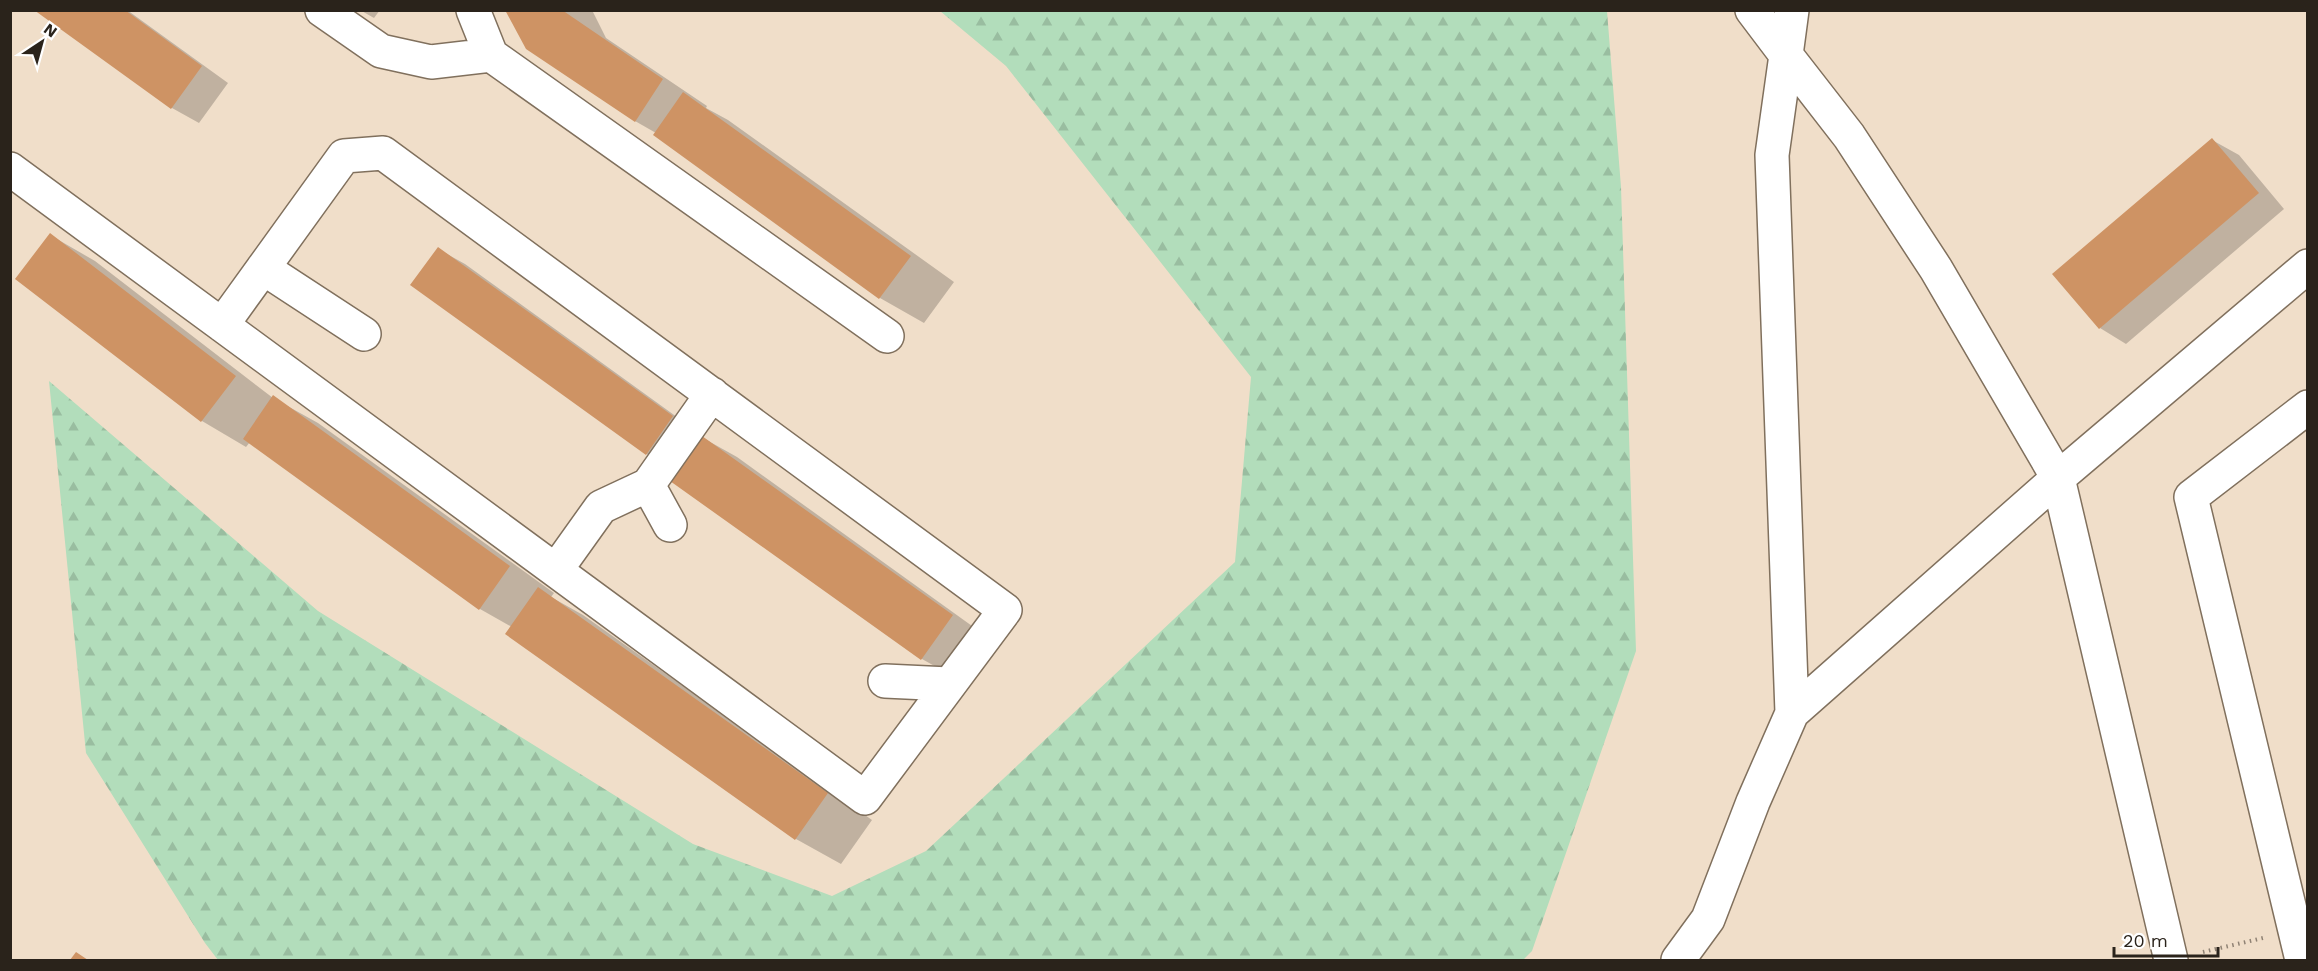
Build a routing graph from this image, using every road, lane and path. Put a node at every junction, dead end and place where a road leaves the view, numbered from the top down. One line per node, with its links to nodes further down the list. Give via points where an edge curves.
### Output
1 (322, 10): 5 (lane, via 381,51 431,62)
2 (473, 10): 5 (lane)
3 (1752, 10): 6 (lane)
4 (1792, 10): 6 (lane)
5 (491, 55): 12 (lane)
6 (1786, 56): 15 (lane, via 1849,136 1936,269); 21 (lane, via 1772,155)
7 (10, 169): 10 (lane)
8 (2307, 266): 15 (lane)
9 (263, 268): 10 (lane); 11 (lane); 13 (lane, via 344,156 383,153)
10 (222, 325): 18 (lane)
11 (364, 334)
12 (887, 336)
13 (712, 394): 16 (lane); 20 (lane, via 1005,610)
14 (2307, 407): 22 (lane, via 2191,497)
15 (2058, 478): 21 (lane); 24 (lane)
16 (648, 485): 17 (lane); 18 (lane, via 601,507)
17 (670, 525)
18 (556, 570): 20 (lane, via 865,798)
19 (885, 681): 20 (lane)
20 (949, 684)
21 (1792, 713): 23 (lane, via 1708,919)
22 (2299, 945): 24 (path)
23 (1678, 960)
24 (2171, 960)

